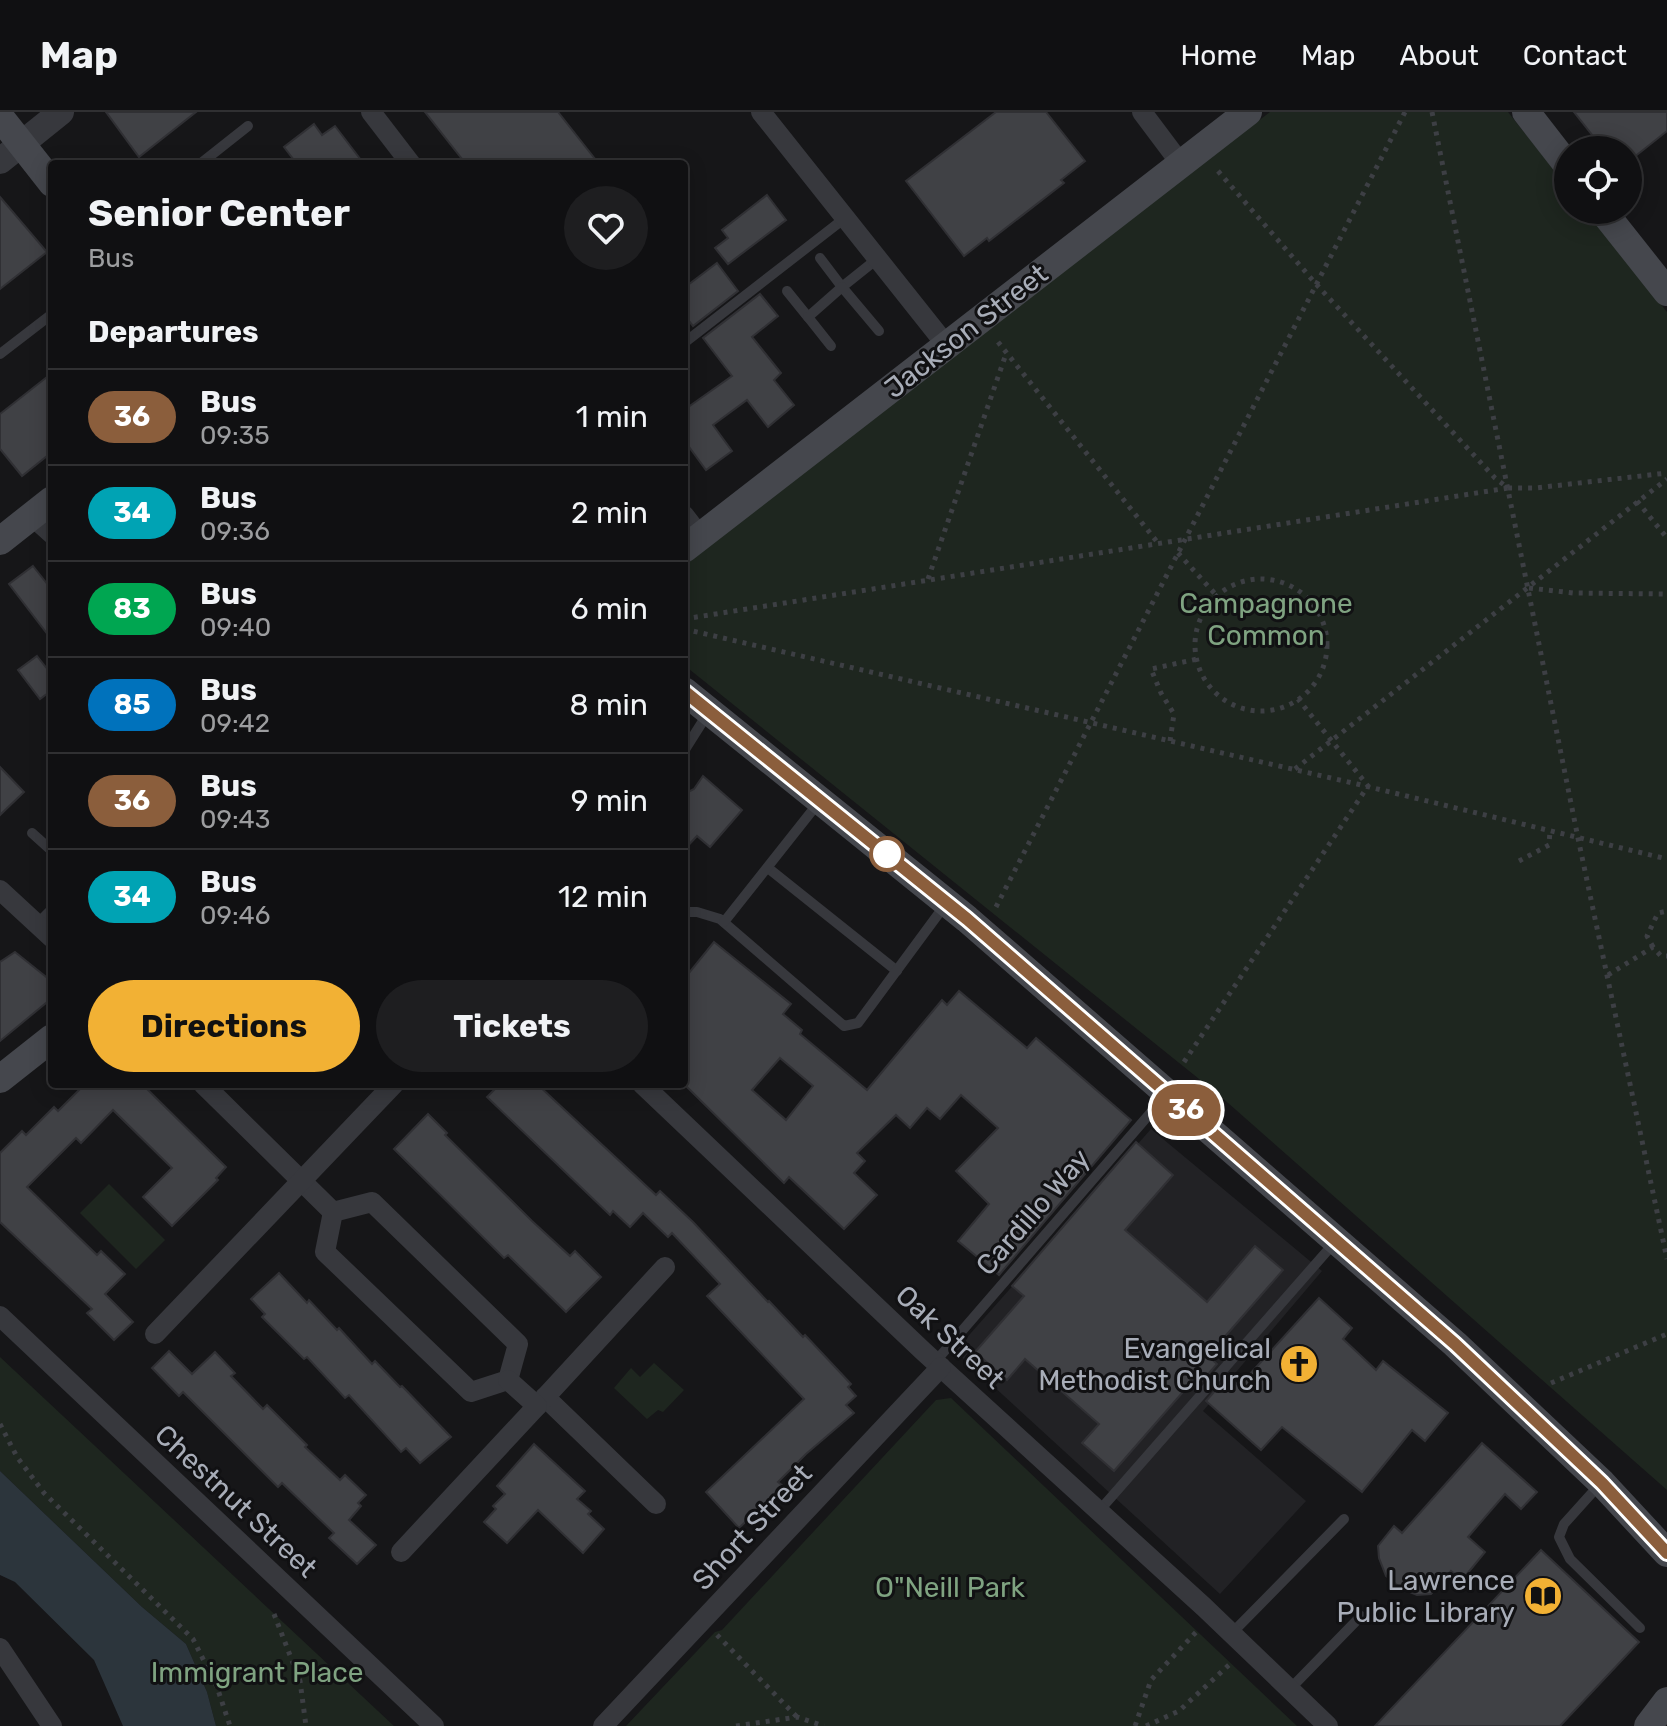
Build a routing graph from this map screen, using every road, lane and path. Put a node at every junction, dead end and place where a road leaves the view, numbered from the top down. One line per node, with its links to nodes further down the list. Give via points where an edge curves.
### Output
1 (61, 112): 12 (street)
2 (371, 112): 14 (street)
3 (761, 112): 18 (street)
4 (1142, 112): 15 (street)
5 (1248, 112): 15 (main road, Jackson Street)
6 (1405, 112): 22 (path)
7 (1432, 112): 37 (path)
8 (1526, 112): 11 (main road)
9 (0, 117): 12 (main road)
10 (248, 126): 13 (lane)
11 (1554, 148)
12 (11, 152): 17 (main road)
13 (205, 160)
14 (408, 160)
15 (1181, 164): 32 (main road, Jackson Street)
16 (1218, 171): 22 (path)
17 (48, 180)
18 (845, 218): 21 (street); 29 (lane)
19 (1613, 224): 25 (main road)
20 (820, 258): 23 (lane)
21 (877, 259): 23 (lane); 32 (street)
22 (1316, 284): 37 (path); 42 (path)
23 (842, 287): 27 (lane); 28 (lane)
24 (787, 291): 27 (lane)
25 (1667, 292)
26 (48, 317): 34 (lane)
27 (808, 317): 31 (lane)
28 (879, 331)
29 (688, 340)
30 (998, 342): 33 (path)
31 (831, 346)
32 (947, 346): 40 (main road, Jackson Street)
33 (1006, 353): 44 (path); 46 (path)
34 (0, 354)
35 (1667, 473): 37 (path)
36 (1667, 479): 38 (path)
37 (1508, 488): 42 (path); 47 (path)
38 (1637, 501): 41 (path); 47 (path)
39 (45, 516): 43 (main road)
40 (690, 534)
41 (1667, 538)
42 (1186, 539): 44 (path); 45 (path)
43 (0, 541)
44 (1158, 543): 46 (path)
45 (1178, 553): 49 (path); 56 (path)
46 (928, 579): 50 (path)
47 (1528, 587): 48 (path); 57 (path); 65 (path)
48 (1667, 594)
49 (1217, 596): 52 (path, via 1196,633); 54 (path, via 1258,579 1300,592 1315,608 1325,628 1327,651 1321,672)
50 (688, 618)
51 (688, 630): 56 (path)
52 (1197, 659): 54 (path, via 1201,675 1231,705 1272,711); 58 (path, via 1151,669 1174,714)
53 (688, 694): 55 (main road)
54 (1298, 699): 57 (path)
55 (709, 711): 59 (lane); 62 (main road)
56 (1091, 723): 58 (path); 73 (path)
57 (1333, 740): 60 (path); 61 (path)
58 (1170, 741): 60 (path)
59 (688, 745)
60 (1294, 769): 61 (path)
61 (1368, 786): 63 (path); 83 (path)
62 (820, 801): 69 (lane); 72 (main road)
63 (1550, 831): 65 (path); 68 (path, via 1549,845)
64 (32, 833): 66 (lane)
65 (1578, 838): 67 (path); 81 (path)
66 (48, 847)
67 (1667, 859): 70 (path)
68 (1519, 861)
69 (768, 868): 76 (lane); 80 (lane)
70 (1667, 868)
71 (0, 890): 77 (street)
72 (947, 903): 80 (lane); 88 (main road)
73 (996, 907)
74 (1667, 911): 78 (path, via 1658,913 1647,936)
75 (688, 912): 76 (lane)
76 (724, 922): 80 (lane, via 844,1026 858,1023)
77 (44, 931)
78 (1653, 947): 79 (path); 81 (path)
79 (1667, 956)
80 (897, 971)
81 (1608, 975): 92 (path)
82 (48, 1041): 84 (main road)
83 (1184, 1062)
84 (0, 1079)
85 (207, 1088): 89 (street)
86 (390, 1088): 89 (street)
87 (646, 1088): 97 (street, Oak Street)
88 (1167, 1094): 91 (main road); 97 (lane, Cardillo Way)
89 (300, 1180): 90 (street); 95 (street)
90 (333, 1212): 98 (street, via 372,1202 518,1344); 98 (street, via 325,1252 381,1306 471,1392)
91 (1336, 1241): 102 (main road); 104 (lane)
92 (1667, 1259)
93 (665, 1267): 100 (street)
94 (0, 1316): 122 (street, Chestnut Street)
95 (155, 1334)
96 (1667, 1334): 99 (path)
97 (938, 1364): 104 (street, Oak Street); 123 (street, Short Street)
98 (508, 1380): 100 (street)
99 (1551, 1383)
100 (541, 1402): 103 (street); 106 (street)
101 (0, 1424): 120 (path, via 44,1493 193,1639)
102 (1602, 1483): 107 (main road); 110 (lane, via 1564,1524 1559,1537 1570,1559)
103 (656, 1504)
104 (1099, 1511): 113 (street, Oak Street)
105 (1344, 1519): 113 (lane)
106 (401, 1552)
107 (1667, 1553)
108 (274, 1614): 121 (path, via 300,1681)
109 (1361, 1616): 116 (lane)
110 (1640, 1628)
111 (1198, 1630): 126 (path, via 1151,1680)
112 (715, 1632): 118 (path)
113 (1232, 1633): 116 (street, Oak Street)
114 (0, 1648): 119 (street)
115 (1231, 1663): 127 (path, via 1179,1711)
116 (1290, 1689): 128 (street, Oak Street)
117 (1667, 1701): 129 (main road)
118 (797, 1717): 124 (path); 125 (path)
119 (52, 1726)
120 (230, 1726)
121 (306, 1726)
122 (434, 1726)
123 (603, 1726)
124 (736, 1726)
125 (824, 1726)
126 (1135, 1726)
127 (1146, 1726)
128 (1328, 1726)
129 (1648, 1726)

